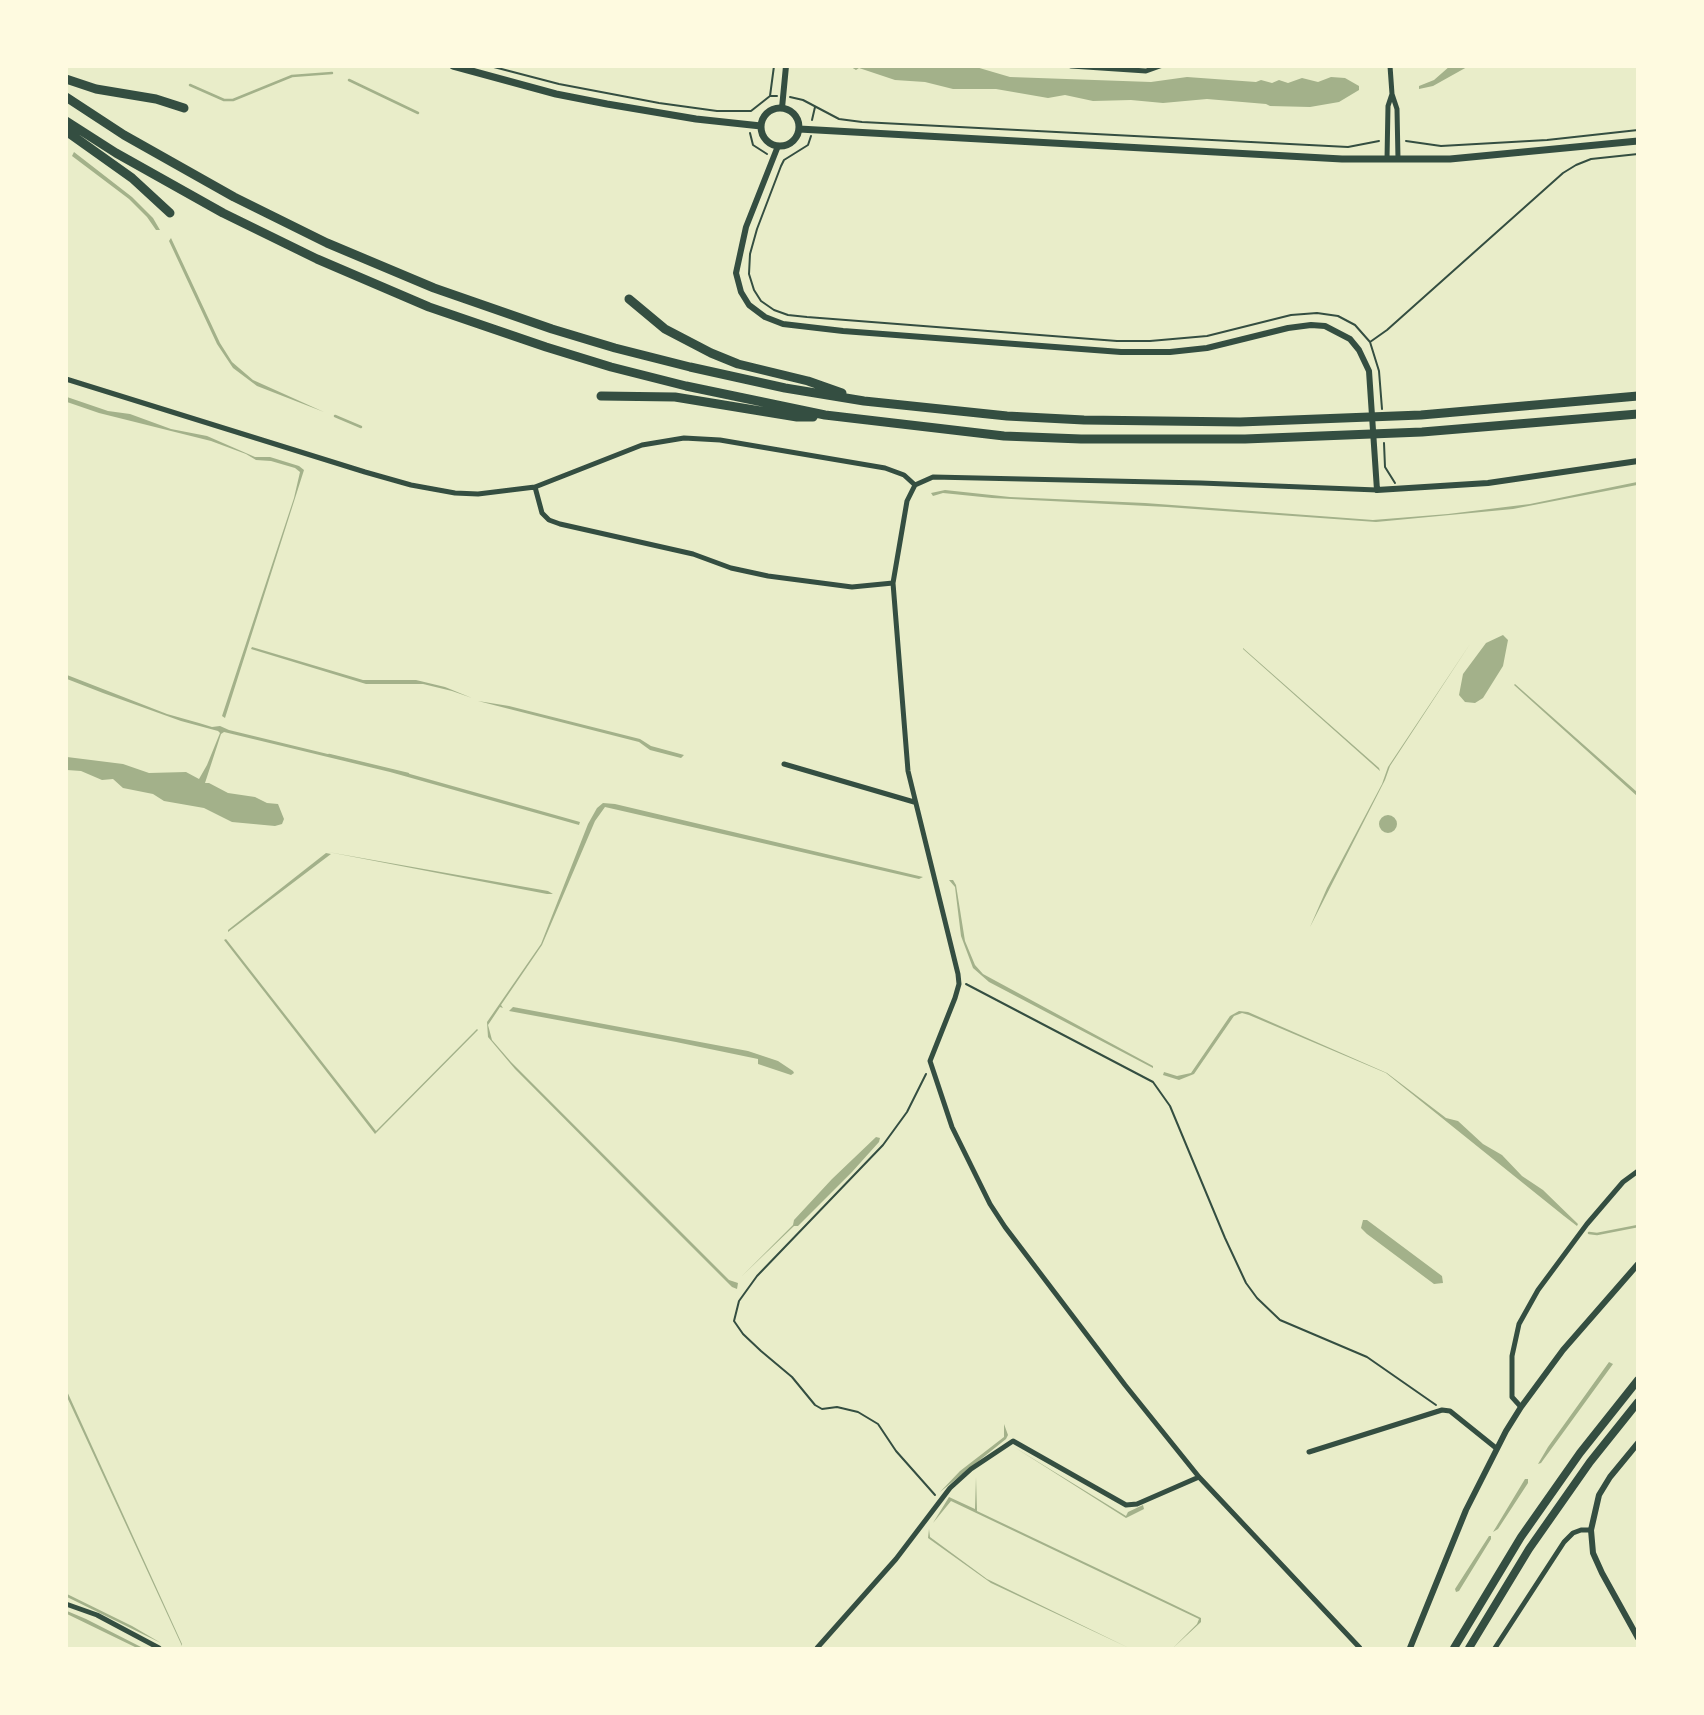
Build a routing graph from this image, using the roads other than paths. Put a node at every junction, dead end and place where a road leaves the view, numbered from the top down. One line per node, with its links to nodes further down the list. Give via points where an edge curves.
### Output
1 (453, 66): 12 (main road, via 607,104)
2 (786, 66): 10 (street)
3 (1072, 66): 4 (street, via 1146,71)
4 (1160, 66)
5 (1390, 66): 7 (street)
6 (66, 79): 9 (highway)
7 (1392, 94): 17 (street); 18 (street, via 1397,105)
8 (66, 97): 24 (highway, via 234,197 434,288 640,355)
9 (184, 108)
10 (782, 108): 12 (main road, via 768,113); 13 (main road, via 796,117)
11 (66, 121): 26 (highway, via 223,213 429,307 611,367)
12 (761, 126): 16 (main road, via 767,141)
13 (799, 129): 16 (main road, via 793,140); 17 (main road)
14 (66, 131): 19 (highway, via 132,178)
15 (1637, 141): 18 (main road, via 1450,159)
16 (778, 146): 30 (street, via 746,227 736,273 749,305 765,317 803,327 1121,352 1207,348 1288,328 1325,326 1350,339 1365,360 1371,387)
17 (1387, 159): 18 (main road)
18 (1398, 159)
19 (170, 213)
20 (629, 299): 24 (highway, via 665,329 711,354)
21 (66, 379): 29 (street, via 411,485 478,494)
22 (601, 396): 26 (highway, via 675,397 797,417)
23 (1637, 396): 24 (highway, via 1421,415 1240,422 1058,419)
24 (864, 401)
25 (1637, 414): 26 (highway, via 1422,432 1245,439 1004,436)
26 (825, 415)
27 (1637, 461): 30 (street, via 1499,482)
28 (915, 485): 29 (street, via 885,468 684,438 642,445); 30 (street, via 933,477); 31 (street, via 907,501)
29 (535, 487): 31 (street, via 542,513 571,527 768,576 852,587)
30 (1377, 491)
31 (893, 583): 33 (street)
32 (784, 764): 33 (street)
33 (914, 802): 42 (street, via 958,984 931,1053 932,1070 962,1149 1005,1227)
34 (1637, 1171): 38 (street, via 1587,1224 1525,1312 1515,1339 1512,1369 1512,1397)
35 (1637, 1264): 38 (street, via 1563,1350)
36 (1637, 1380): 50 (highway, via 1528,1527)
37 (1637, 1402): 51 (highway, via 1529,1549)
38 (1521, 1408): 40 (street)
39 (1637, 1443): 43 (street, via 1599,1496)
40 (1496, 1448): 41 (street, via 1450,1411 1442,1410); 49 (street)
41 (1309, 1452)
42 (1199, 1476): 47 (street, via 1126,1505 1013,1441 971,1469 940,1499 896,1559); 48 (street)
43 (1591, 1530): 45 (street, via 1593,1553); 52 (street, via 1573,1533 1564,1542)
44 (66, 1604): 46 (street)
45 (1637, 1638)
46 (159, 1648)
47 (817, 1648)
48 (1360, 1648)
49 (1410, 1648)
50 (1454, 1648)
51 (1469, 1648)
52 (1495, 1648)

